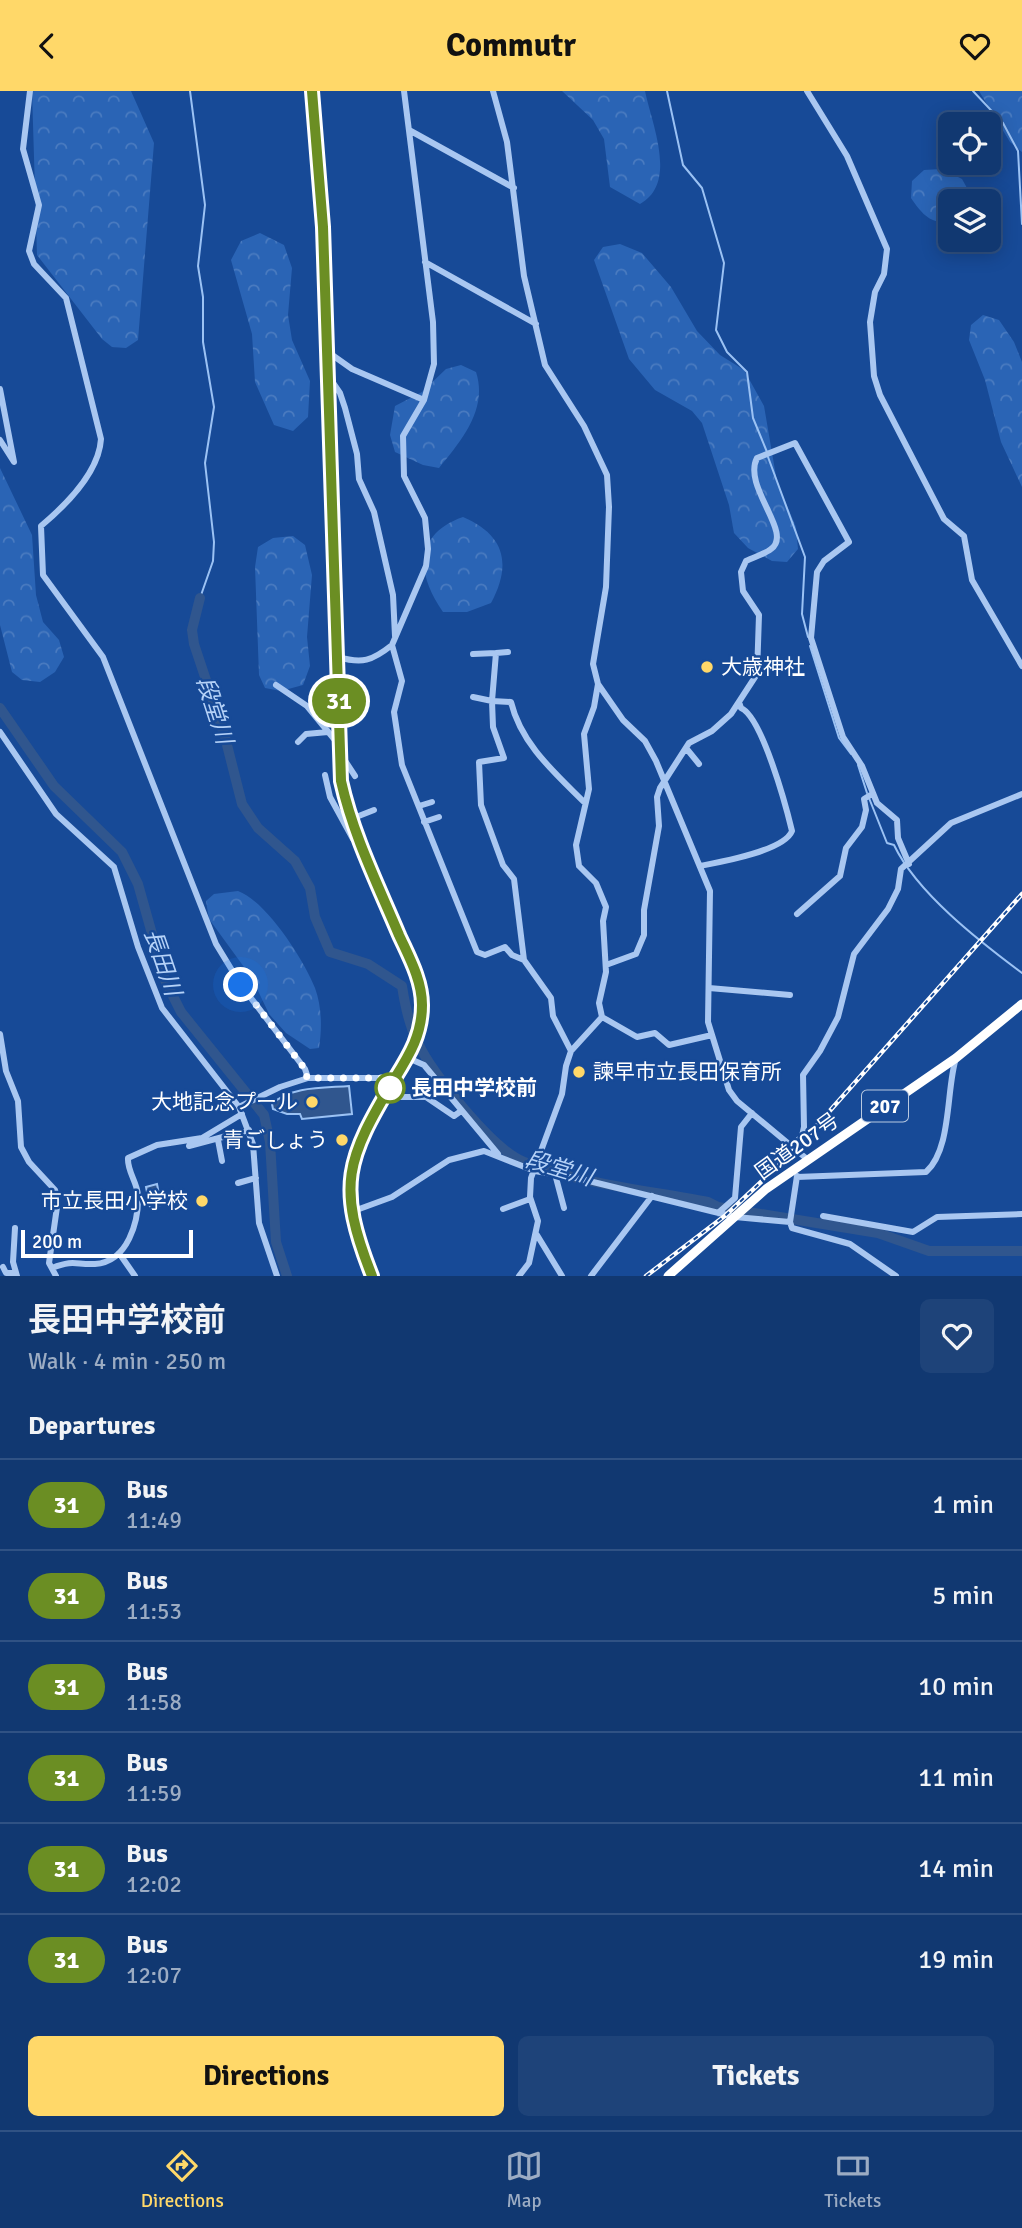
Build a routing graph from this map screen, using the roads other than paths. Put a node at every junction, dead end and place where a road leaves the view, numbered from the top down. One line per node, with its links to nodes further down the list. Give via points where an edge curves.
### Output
1 (30, 91): 59 (street, via 23,149 39,205 29,251 34,264 66,298 101,439 100,454 65,506 41,526 43,575 103,657 216,944)
2 (312, 91): 10 (main road)
3 (404, 91): 6 (street)
4 (493, 91): 7 (street)
5 (807, 91): 20 (street, via 847,156 887,249 870,322 880,395 933,501 944,519 964,536 972,580)
6 (409, 130): 7 (street); 8 (street)
7 (514, 188): 9 (street, via 524,276)
8 (425, 262): 9 (street); 13 (street, via 434,365)
9 (536, 324): 21 (street, via 545,365 584,426 607,475 606,587 593,664)
10 (328, 352): 11 (main road); 13 (street, via 352,369)
11 (329, 377): 15 (street, via 345,408 359,479 374,512 393,596); 19 (main road)
12 (0, 389): 14 (street, via 14,462)
13 (424, 400): 15 (street, via 403,436 402,457 404,476 428,531 426,566)
14 (0, 440)
15 (394, 642): 19 (street, via 369,661); 39 (street, via 402,681 394,712 398,744)
16 (508, 652): 17 (street)
17 (496, 653): 18 (street); 24 (street)
18 (473, 654)
19 (338, 657): 29 (main road)
20 (1022, 666)
21 (598, 684): 34 (street, via 623,720 645,741); 38 (street, via 584,734 589,789)
22 (275, 685): 27 (street, via 306,706)
23 (473, 697): 24 (street)
24 (492, 701): 38 (street, via 511,702 523,733 555,775); 48 (street, via 493,727 504,758 479,762 481,805 503,865 514,879)
25 (739, 702): 30 (street, via 722,722); 36 (street, via 757,674 761,635 759,615 743,590 741,572 746,561 777,542 777,528 753,478 753,467 757,459 795,443 849,542 817,572 811,638 842,737 862,766); 46 (street, via 755,721 782,787 792,831 784,842)
26 (0, 732): 62 (street, via 56,814 114,867 162,1008)
27 (328, 732): 28 (street, via 306,734); 29 (street)
28 (298, 743)
29 (339, 748): 33 (street); 42 (main road, via 341,781)
30 (686, 748): 31 (street); 34 (street)
31 (699, 764)
32 (325, 775): 44 (street, via 330,797 353,839)
33 (355, 776)
34 (665, 781): 46 (street); 49 (street, via 657,797 659,826 642,944 636,954)
35 (1022, 794): 45 (street, via 951,823)
36 (869, 796): 45 (street, via 897,820); 47 (street, via 862,827 846,848 841,876)
37 (432, 802): 39 (street)
38 (585, 803): 49 (street, via 576,845 579,866 604,897)
39 (419, 806): 43 (street)
40 (374, 810): 42 (street)
41 (439, 817): 43 (street)
42 (351, 819): 44 (main road)
43 (424, 822): 48 (street, via 477,952 485,955 505,947)
44 (358, 837): 57 (main road, via 420,988 419,1033)
45 (907, 865): 68 (street, via 888,909 854,954 838,1017 803,1075 804,1128)
46 (700, 866): 50 (street, via 710,891)
47 (797, 914)
48 (524, 960): 56 (street, via 551,998 553,1016)
49 (606, 965): 53 (street)
50 (709, 988): 51 (street); 55 (street)
51 (790, 995)
52 (1022, 1004): 58 (highway, 国道207号 / 207)
53 (601, 1017): 55 (street, via 638,1037 655,1033 669,1045); 56 (street)
54 (0, 1034): 91 (street, via 6,1071 18,1101 20,1147 58,1200)
55 (712, 1035): 64 (street, via 729,1090)
56 (571, 1051): 72 (street, via 562,1094)
57 (410, 1055): 60 (main road); 63 (street, via 424,1065)
58 (956, 1058): 70 (highway, 国道207号 / 207); 73 (street, via 947,1122 934,1162 926,1172)
59 (307, 1078): 60 (street); 62 (street, via 264,1094)
60 (395, 1078): 81 (main road, via 353,1163)
61 (398, 1097): 63 (street, via 426,1097 455,1116)
62 (242, 1109): 65 (street); 89 (street, via 202,1138 157,1145 128,1158 138,1186 137,1222)
63 (461, 1111): 69 (street)
64 (752, 1113): 68 (street); 82 (street, via 741,1127 735,1198)
65 (249, 1130): 66 (street); 75 (street)
66 (218, 1140): 67 (street); 71 (street)
67 (189, 1146)
68 (793, 1146): 70 (street)
69 (498, 1154): 72 (street); 81 (street, via 476,1151 449,1160 392,1197)
70 (807, 1159): 73 (highway, 国道207号 / 207)
71 (222, 1161)
72 (535, 1170): 74 (street); 78 (street)
73 (796, 1172): 84 (highway, 国道207号 / 207); 86 (street)
74 (555, 1174): 77 (street); 79 (street)
75 (256, 1178): 76 (street); 95 (street, via 259,1223)
76 (238, 1183)
77 (652, 1196): 82 (street); 99 (street)
78 (530, 1199): 80 (street); 88 (street, via 538,1221)
79 (564, 1208)
80 (503, 1209)
81 (350, 1212): 96 (main road)
82 (718, 1213): 84 (street)
83 (1022, 1213): 85 (street, via 937,1217 913,1232)
84 (736, 1216): 86 (street); 100 (highway, 国道207号 / 207)
85 (823, 1216)
86 (790, 1222): 101 (street, via 792,1228 850,1244)
87 (15, 1228): 92 (street)
88 (537, 1235): 97 (street, via 532,1239 529,1263); 98 (street)
89 (119, 1253): 91 (street, via 98,1264 79,1261); 94 (street)
90 (3, 1266): 92 (street, via 6,1273)
91 (52, 1268): 93 (street)
92 (16, 1274)
93 (56, 1276)
94 (135, 1276)
95 (277, 1276)
96 (372, 1276)
97 (519, 1276)
98 (562, 1276)
99 (591, 1276)
100 (667, 1276)
101 (896, 1276)

